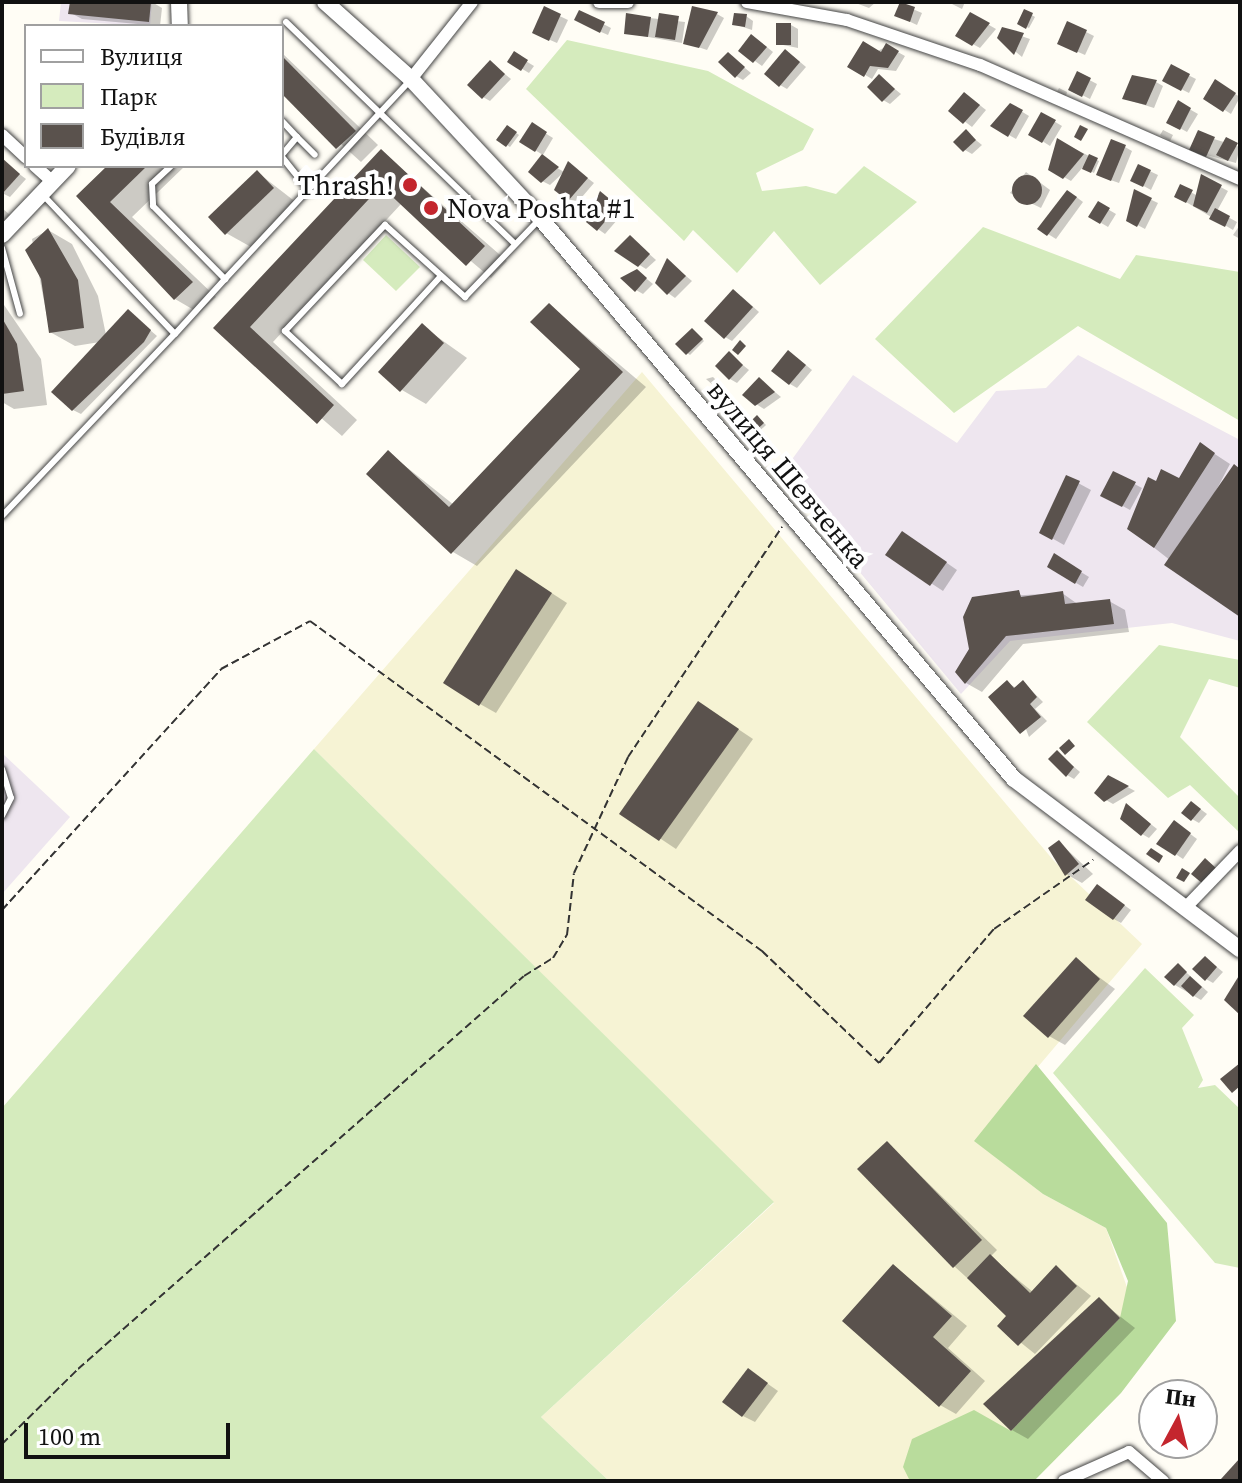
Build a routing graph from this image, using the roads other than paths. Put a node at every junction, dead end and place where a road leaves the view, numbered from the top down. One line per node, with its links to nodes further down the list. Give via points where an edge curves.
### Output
1 (179, 2): 8 (street)
2 (325, 2): 9 (street, вулиця Шевченка)
3 (472, 2): 9 (street)
4 (599, 2): 5 (street)
5 (628, 2)
6 (747, 2): 21 (street, via 847,20 980,65)
7 (286, 22): 10 (lane)
8 (180, 24)
9 (411, 79): 10 (lane); 24 (street, вулиця Шевченка)
10 (379, 118): 23 (lane); 26 (lane)
11 (284, 123): 13 (lane)
12 (2, 135): 15 (street)
13 (297, 137): 14 (lane); 16 (lane)
14 (284, 153)
15 (24, 155)
16 (315, 155)
17 (284, 159): 23 (lane)
18 (36, 168): 22 (street)
19 (66, 168): 22 (street)
20 (169, 168): 29 (lane, via 152,184 153,206)
21 (1240, 179)
22 (47, 188): 25 (street); 31 (lane)
23 (310, 192): 29 (lane)
24 (541, 219): 26 (lane); 36 (street, вулиця Шевченка, via 1014,779)
25 (2, 235)
26 (514, 243): 28 (lane, via 465,297)
27 (2, 248): 30 (lane)
28 (441, 276): 28 (lane, via 385,225 285,331 342,384)
29 (225, 279): 31 (lane)
30 (20, 314)
31 (175, 334): 32 (lane)
32 (2, 516)
33 (2, 769): 34 (lane, via 11,798)
34 (2, 816)
35 (1240, 851): 36 (street)
36 (1189, 904): 37 (street, вулиця Шевченка)
37 (1240, 949)
38 (1064, 1481): 39 (street, via 1129,1452)
39 (1163, 1481)

